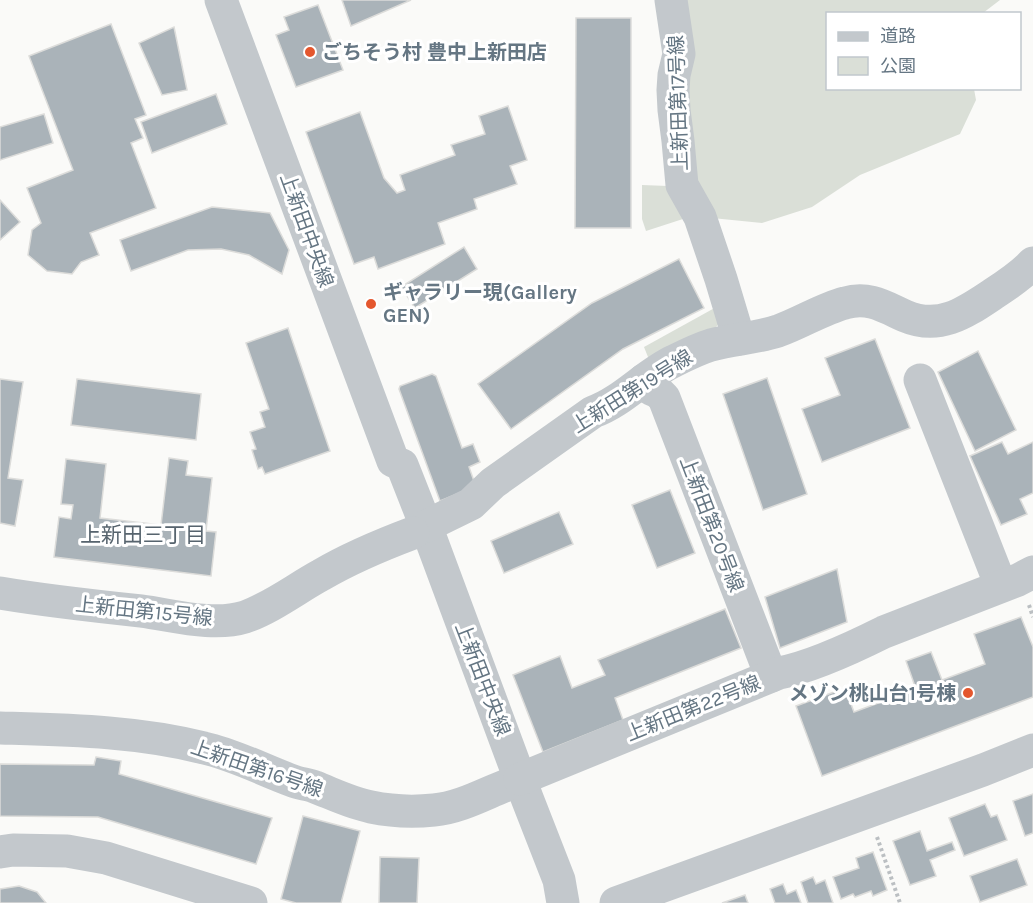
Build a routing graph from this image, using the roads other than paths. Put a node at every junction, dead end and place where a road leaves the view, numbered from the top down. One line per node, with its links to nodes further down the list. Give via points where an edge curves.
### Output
1 (222, 0): 7 (street, 上新田中央線, via 393,461 389,471)
2 (671, 0): 4 (street, 上新田第17号線, via 679,54 673,90 681,185 700,217)
3 (1033, 263): 4 (street, 上新田第19号線, via 964,312 941,321 906,316 877,303 847,302 780,330)
4 (739, 339): 5 (street, 上新田第19号線, via 691,352)
5 (644, 380): 7 (street, 上新田第19号線, via 493,483 471,504); 11 (street, 上新田第20号線, via 664,398)
6 (920, 380): 9 (street)
7 (419, 529): 10 (street, 上新田第15号線, via 340,564 235,620 201,620); 14 (street, 上新田中央線)
8 (1033, 572): 9 (street, 上新田第22号線)
9 (1001, 586): 11 (street, 上新田第22号線, via 795,670)
10 (0, 593)
11 (771, 676): 14 (street, 上新田第22号線)
12 (0, 728): 14 (street, 上新田第16号線, via 87,731 206,748 356,803 398,810 447,808)
13 (1033, 750): 19 (street)
14 (514, 782): 17 (street, 上新田中央線, via 545,885); 18 (street, 上新田中央線, via 559,880)
15 (0, 852): 16 (street, via 67,851 106,858)
16 (251, 903)
17 (556, 903)
18 (563, 903)
19 (616, 903)

